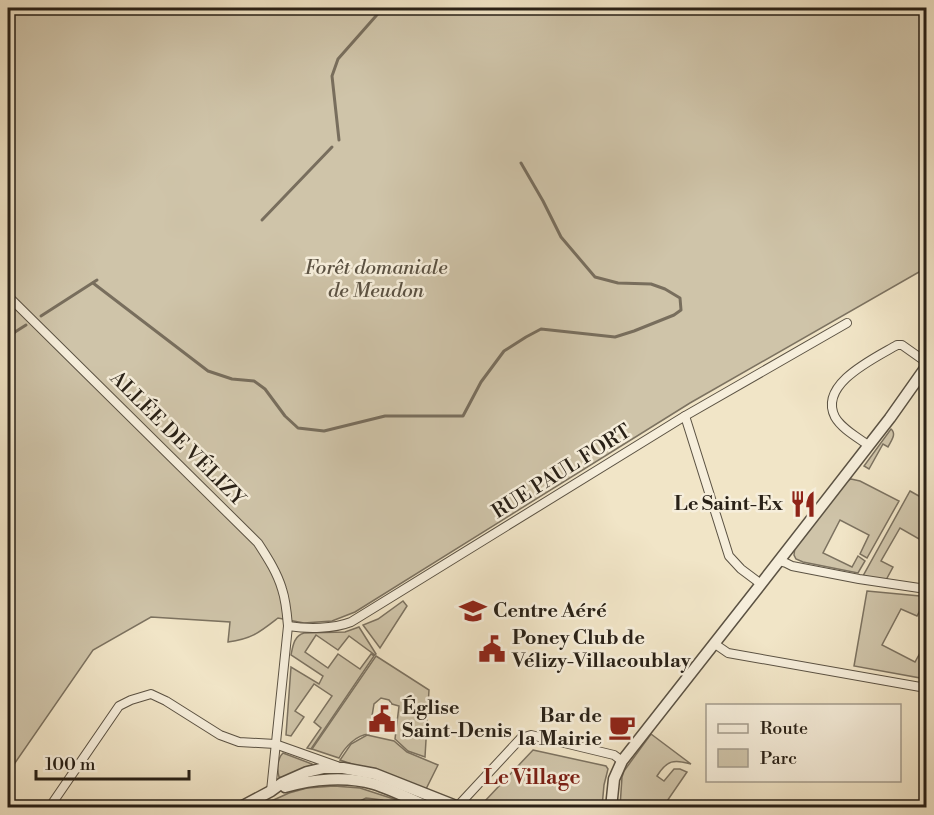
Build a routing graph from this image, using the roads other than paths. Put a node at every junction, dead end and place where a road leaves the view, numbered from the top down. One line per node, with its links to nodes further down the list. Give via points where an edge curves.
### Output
1 (8, 296): 10 (street, ALLÉE DE VÉLIZY, via 258,543 282,588)
2 (847, 323): 5 (street, RUE PAUL FORT)
3 (927, 362): 6 (street, via 897,345 854,371 839,385 832,405 835,417)
4 (927, 366): 6 (street)
5 (685, 416): 8 (street, via 729,556); 10 (street, RUE PAUL FORT, via 351,622)
6 (868, 445): 7 (street)
7 (779, 561): 8 (street); 9 (street)
8 (761, 584): 11 (street)
9 (927, 589)
10 (288, 626): 13 (street, ALLÉE DE VÉLIZY)
11 (715, 644): 12 (street, via 728,653); 14 (street)
12 (927, 688)
13 (275, 744): 15 (street); 16 (street, ALLÉE DE VÉLIZY); 17 (street, via 239,742 220,735 151,694 119,706)
14 (622, 761): 20 (street, via 614,755 531,735 521,738); 21 (street, via 614,779)
15 (343, 768): 16 (street, via 307,772); 20 (street, via 375,774)
16 (271, 791): 18 (street); 19 (street, via 301,783 350,780 373,784)
17 (49, 807)
18 (239, 807)
19 (431, 807)
20 (458, 807)
21 (610, 807)

